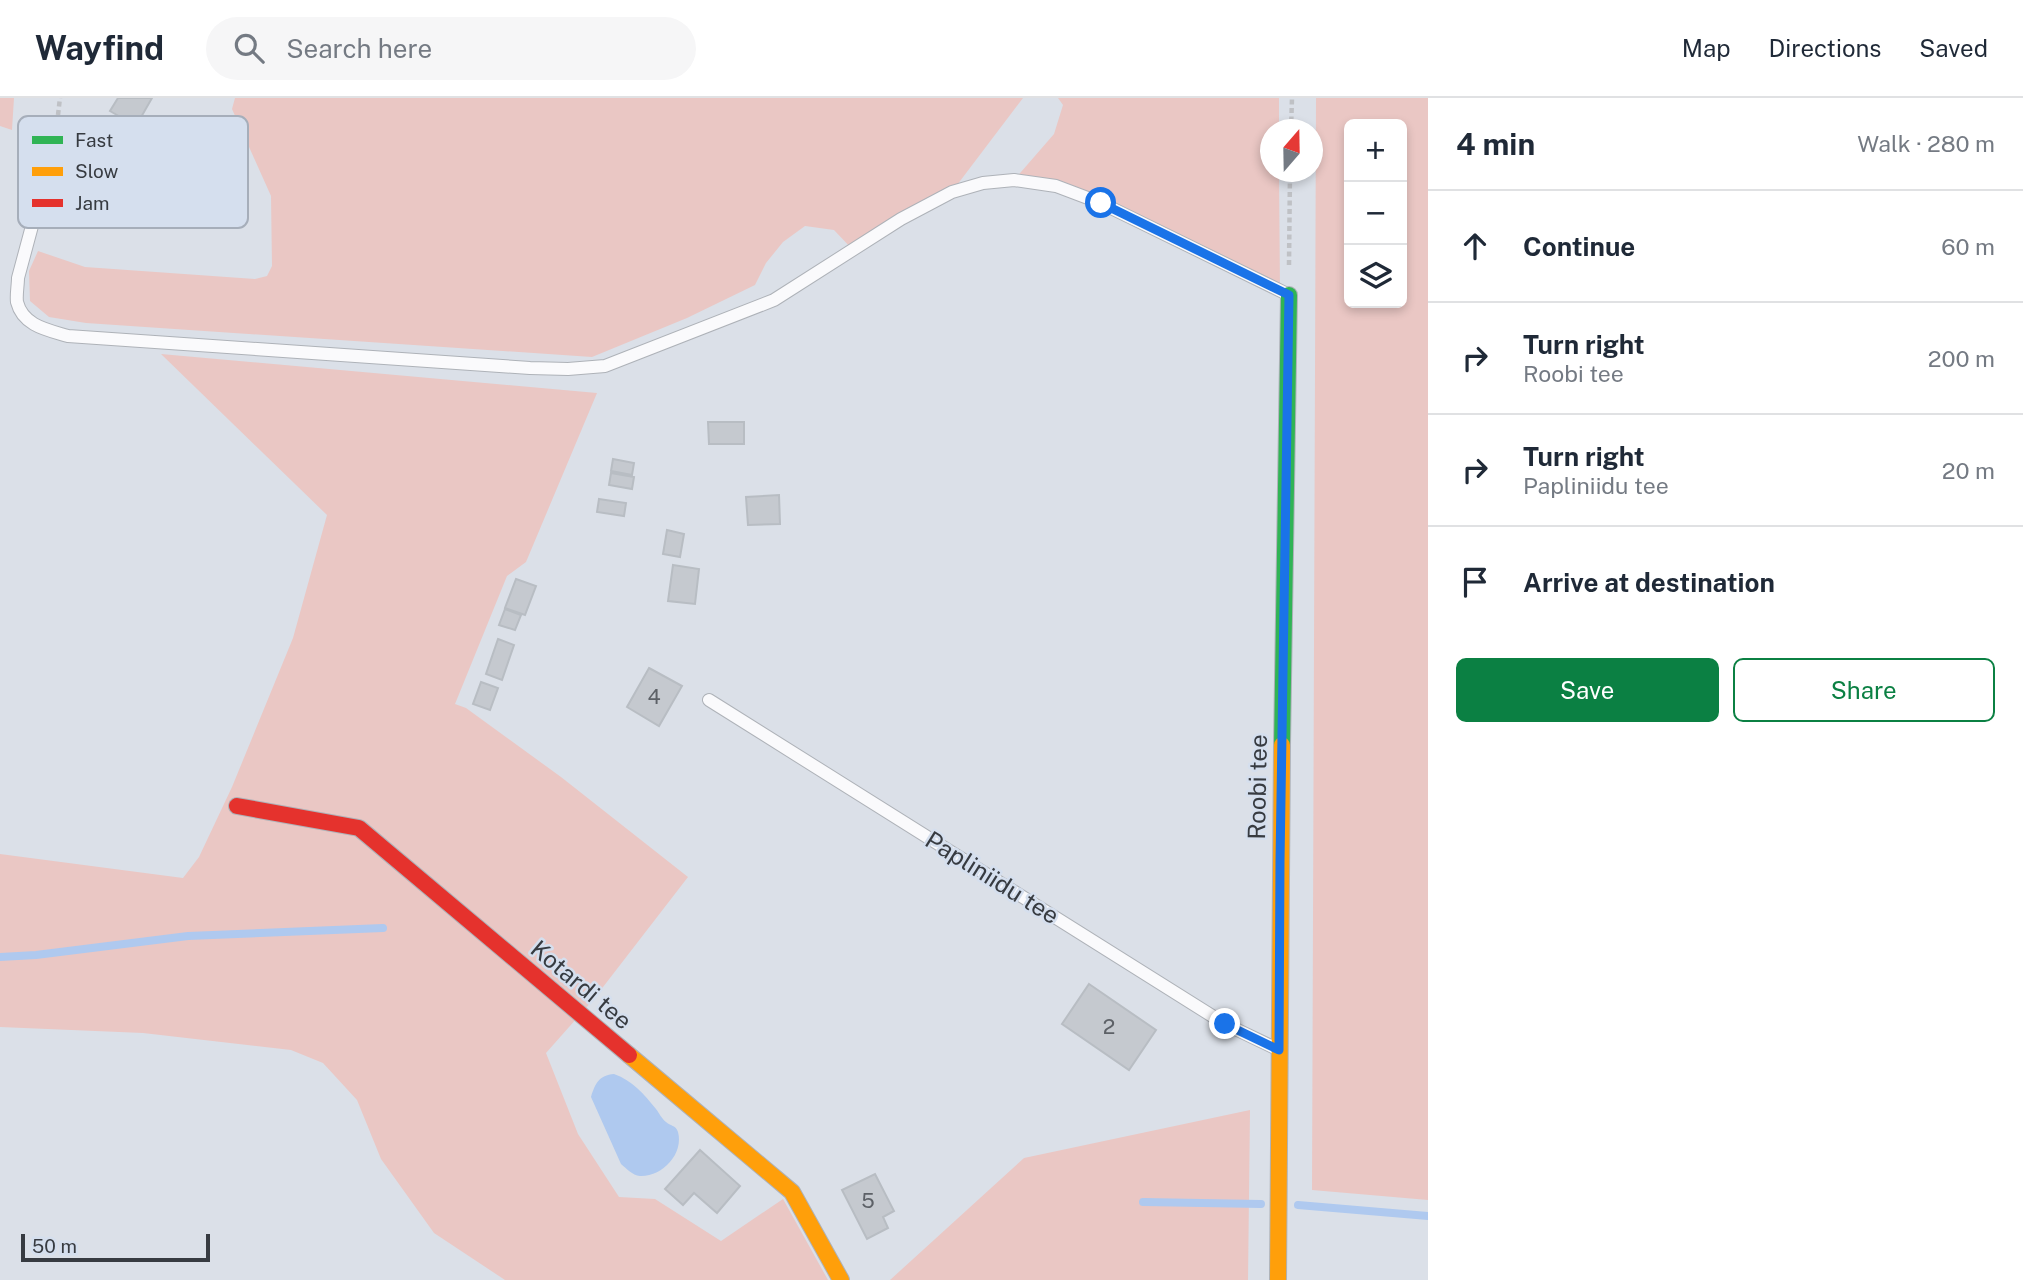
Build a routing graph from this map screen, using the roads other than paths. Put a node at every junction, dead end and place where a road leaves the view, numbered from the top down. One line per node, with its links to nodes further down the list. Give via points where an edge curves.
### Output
1 (31, 228): 2 (lane, via 18,278 17,302 38,327 68,336 530,368 605,366 774,300 901,219 951,193 1014,180 1056,186 1101,203)
2 (1289, 295): 5 (street, Roobi tee)
3 (709, 700): 5 (lane, Papliniidu tee, via 1225,1024)
4 (237, 806): 6 (street, Kotardi tee, via 359,828 792,1192)
5 (1279, 1050): 7 (street, Roobi tee)
6 (841, 1280)
7 (1278, 1280)

